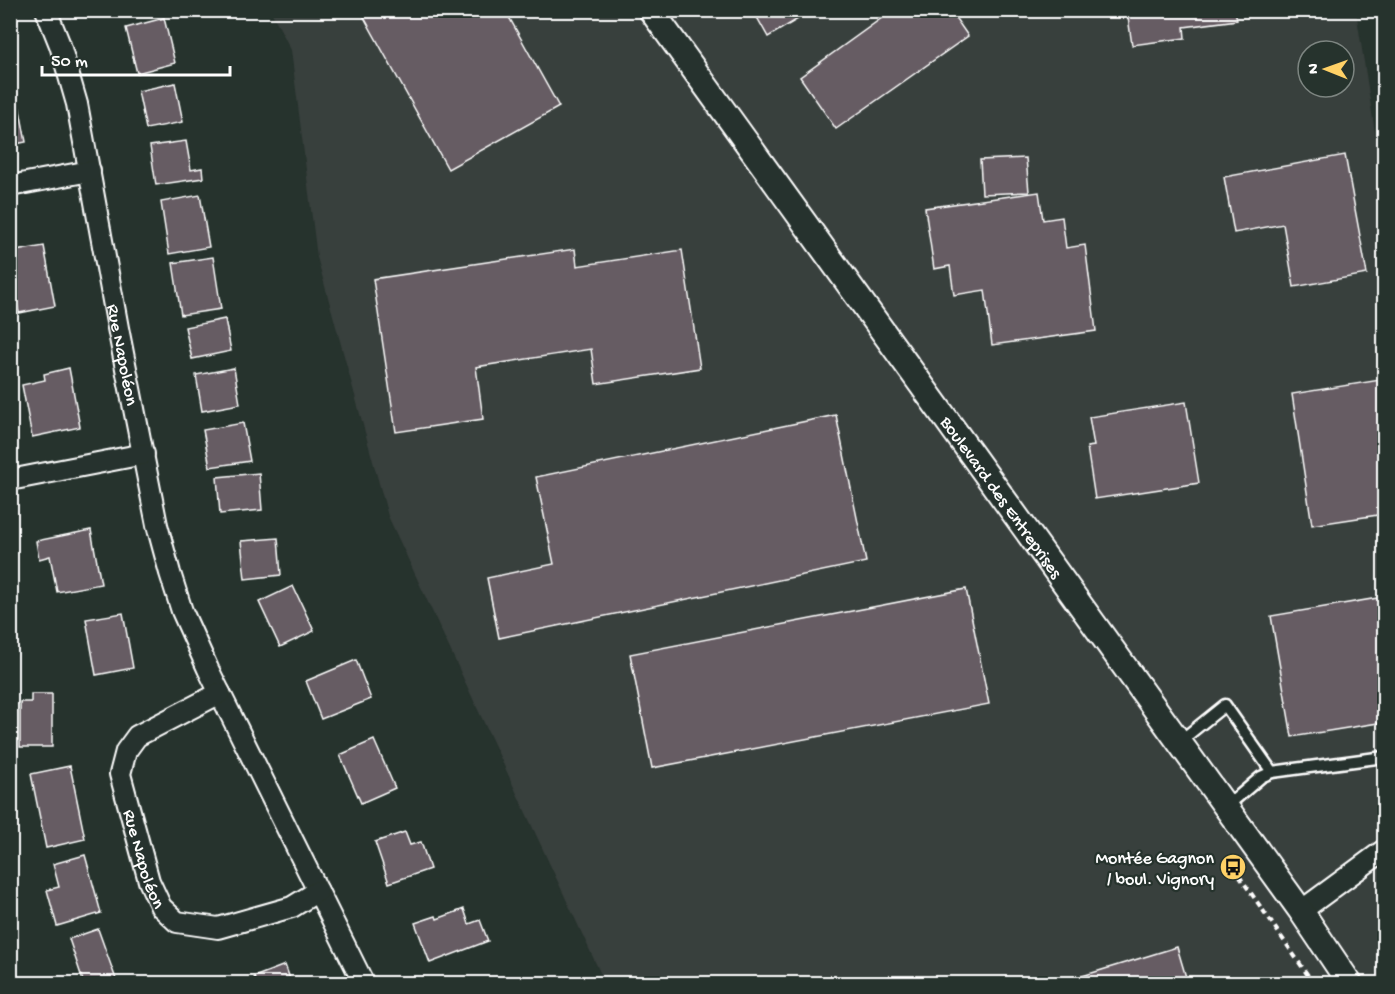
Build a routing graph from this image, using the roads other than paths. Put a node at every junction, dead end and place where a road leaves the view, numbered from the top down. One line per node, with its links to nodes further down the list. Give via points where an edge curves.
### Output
1 (46, 10): 3 (street, Rue Napoléon, via 77,104)
2 (651, 10): 8 (street, Boulevard des Entreprises)
3 (90, 171): 4 (street); 5 (street, Rue Napoléon)
4 (10, 186)
5 (144, 454): 6 (street); 7 (street, Rue Napoléon, via 182,611)
6 (10, 480)
7 (220, 693): 13 (street, Rue Napoléon); 13 (street, Rue Napoléon, via 138,736 126,751 120,774 149,881 161,907 177,922 218,928 292,907)
8 (1179, 742): 10 (lane, via 1226,705); 11 (street, Boulevard des Entreprises)
9 (1384, 757): 10 (lane)
10 (1272, 771): 11 (lane)
11 (1226, 807): 14 (street, Boulevard des Entreprises)
12 (1384, 850): 14 (street)
13 (318, 891): 15 (street, Rue Napoléon)
14 (1301, 911): 16 (street, Boulevard des Entreprises)
15 (364, 984)
16 (1350, 984)

